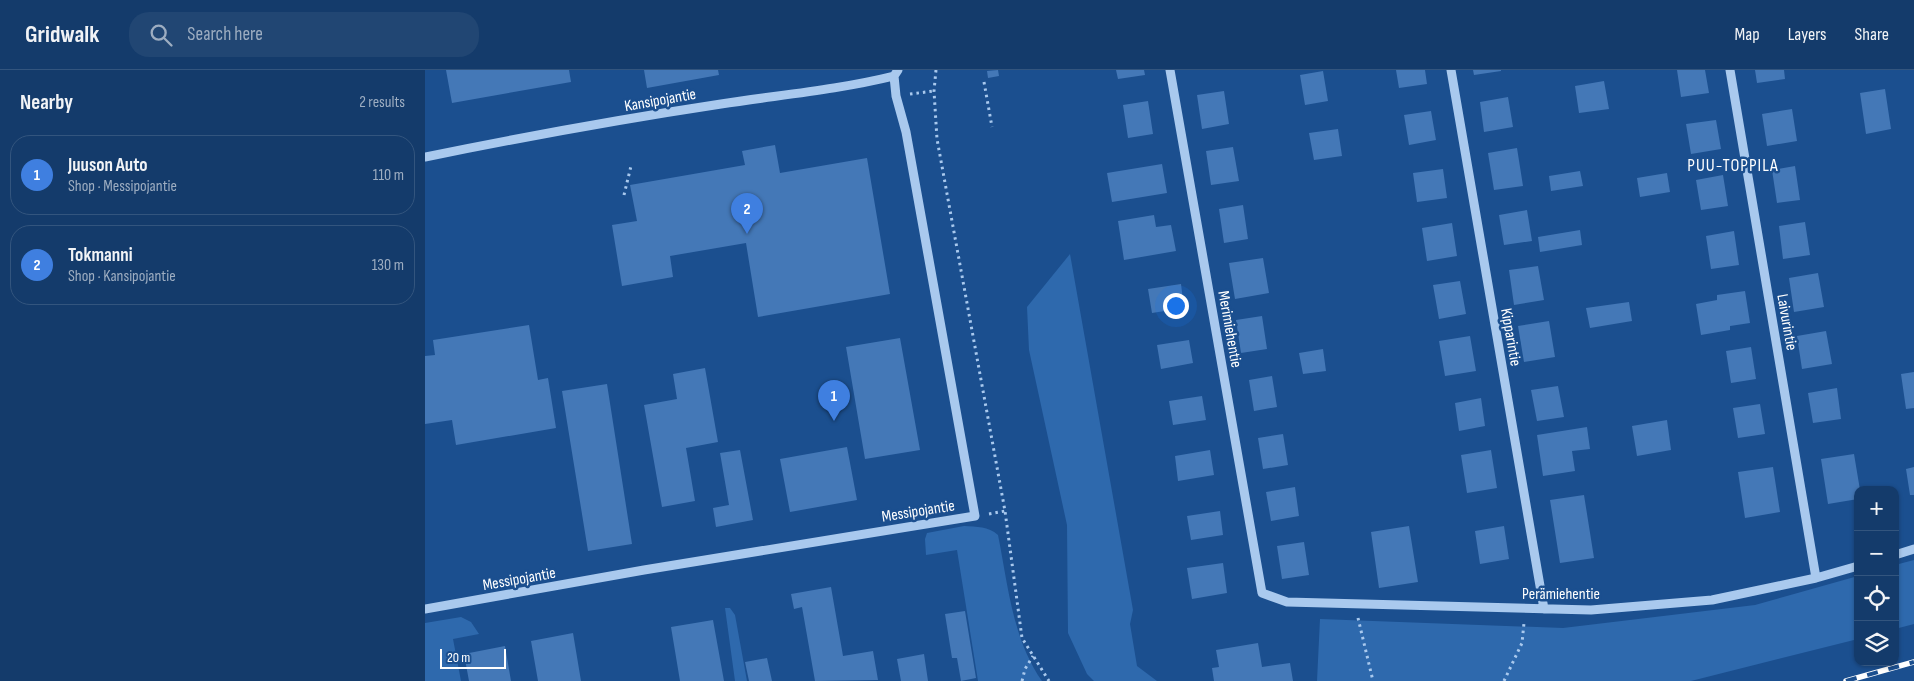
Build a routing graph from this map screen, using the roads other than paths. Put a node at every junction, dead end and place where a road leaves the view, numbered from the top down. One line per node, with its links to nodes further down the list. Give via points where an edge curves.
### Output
1 (1169, 70): 10 (street, Merimiehentie)
2 (1451, 70): 12 (street, Kipparintie)
3 (1730, 70): 9 (street, Laivurintie)
4 (896, 73): 5 (street, Kansipojantie, via 856,86 702,107); 11 (street, Messipojantie, via 896,96 906,132 975,516)
5 (425, 157)
6 (1914, 549): 7 (street)
7 (1899, 554)
8 (1854, 567): 9 (street, Perämiehentie)
9 (1816, 578): 12 (street, Perämiehentie, via 1712,600 1591,610)
10 (1262, 592): 12 (street, Perämiehentie, via 1287,602)
11 (425, 609)
12 (1544, 609)

